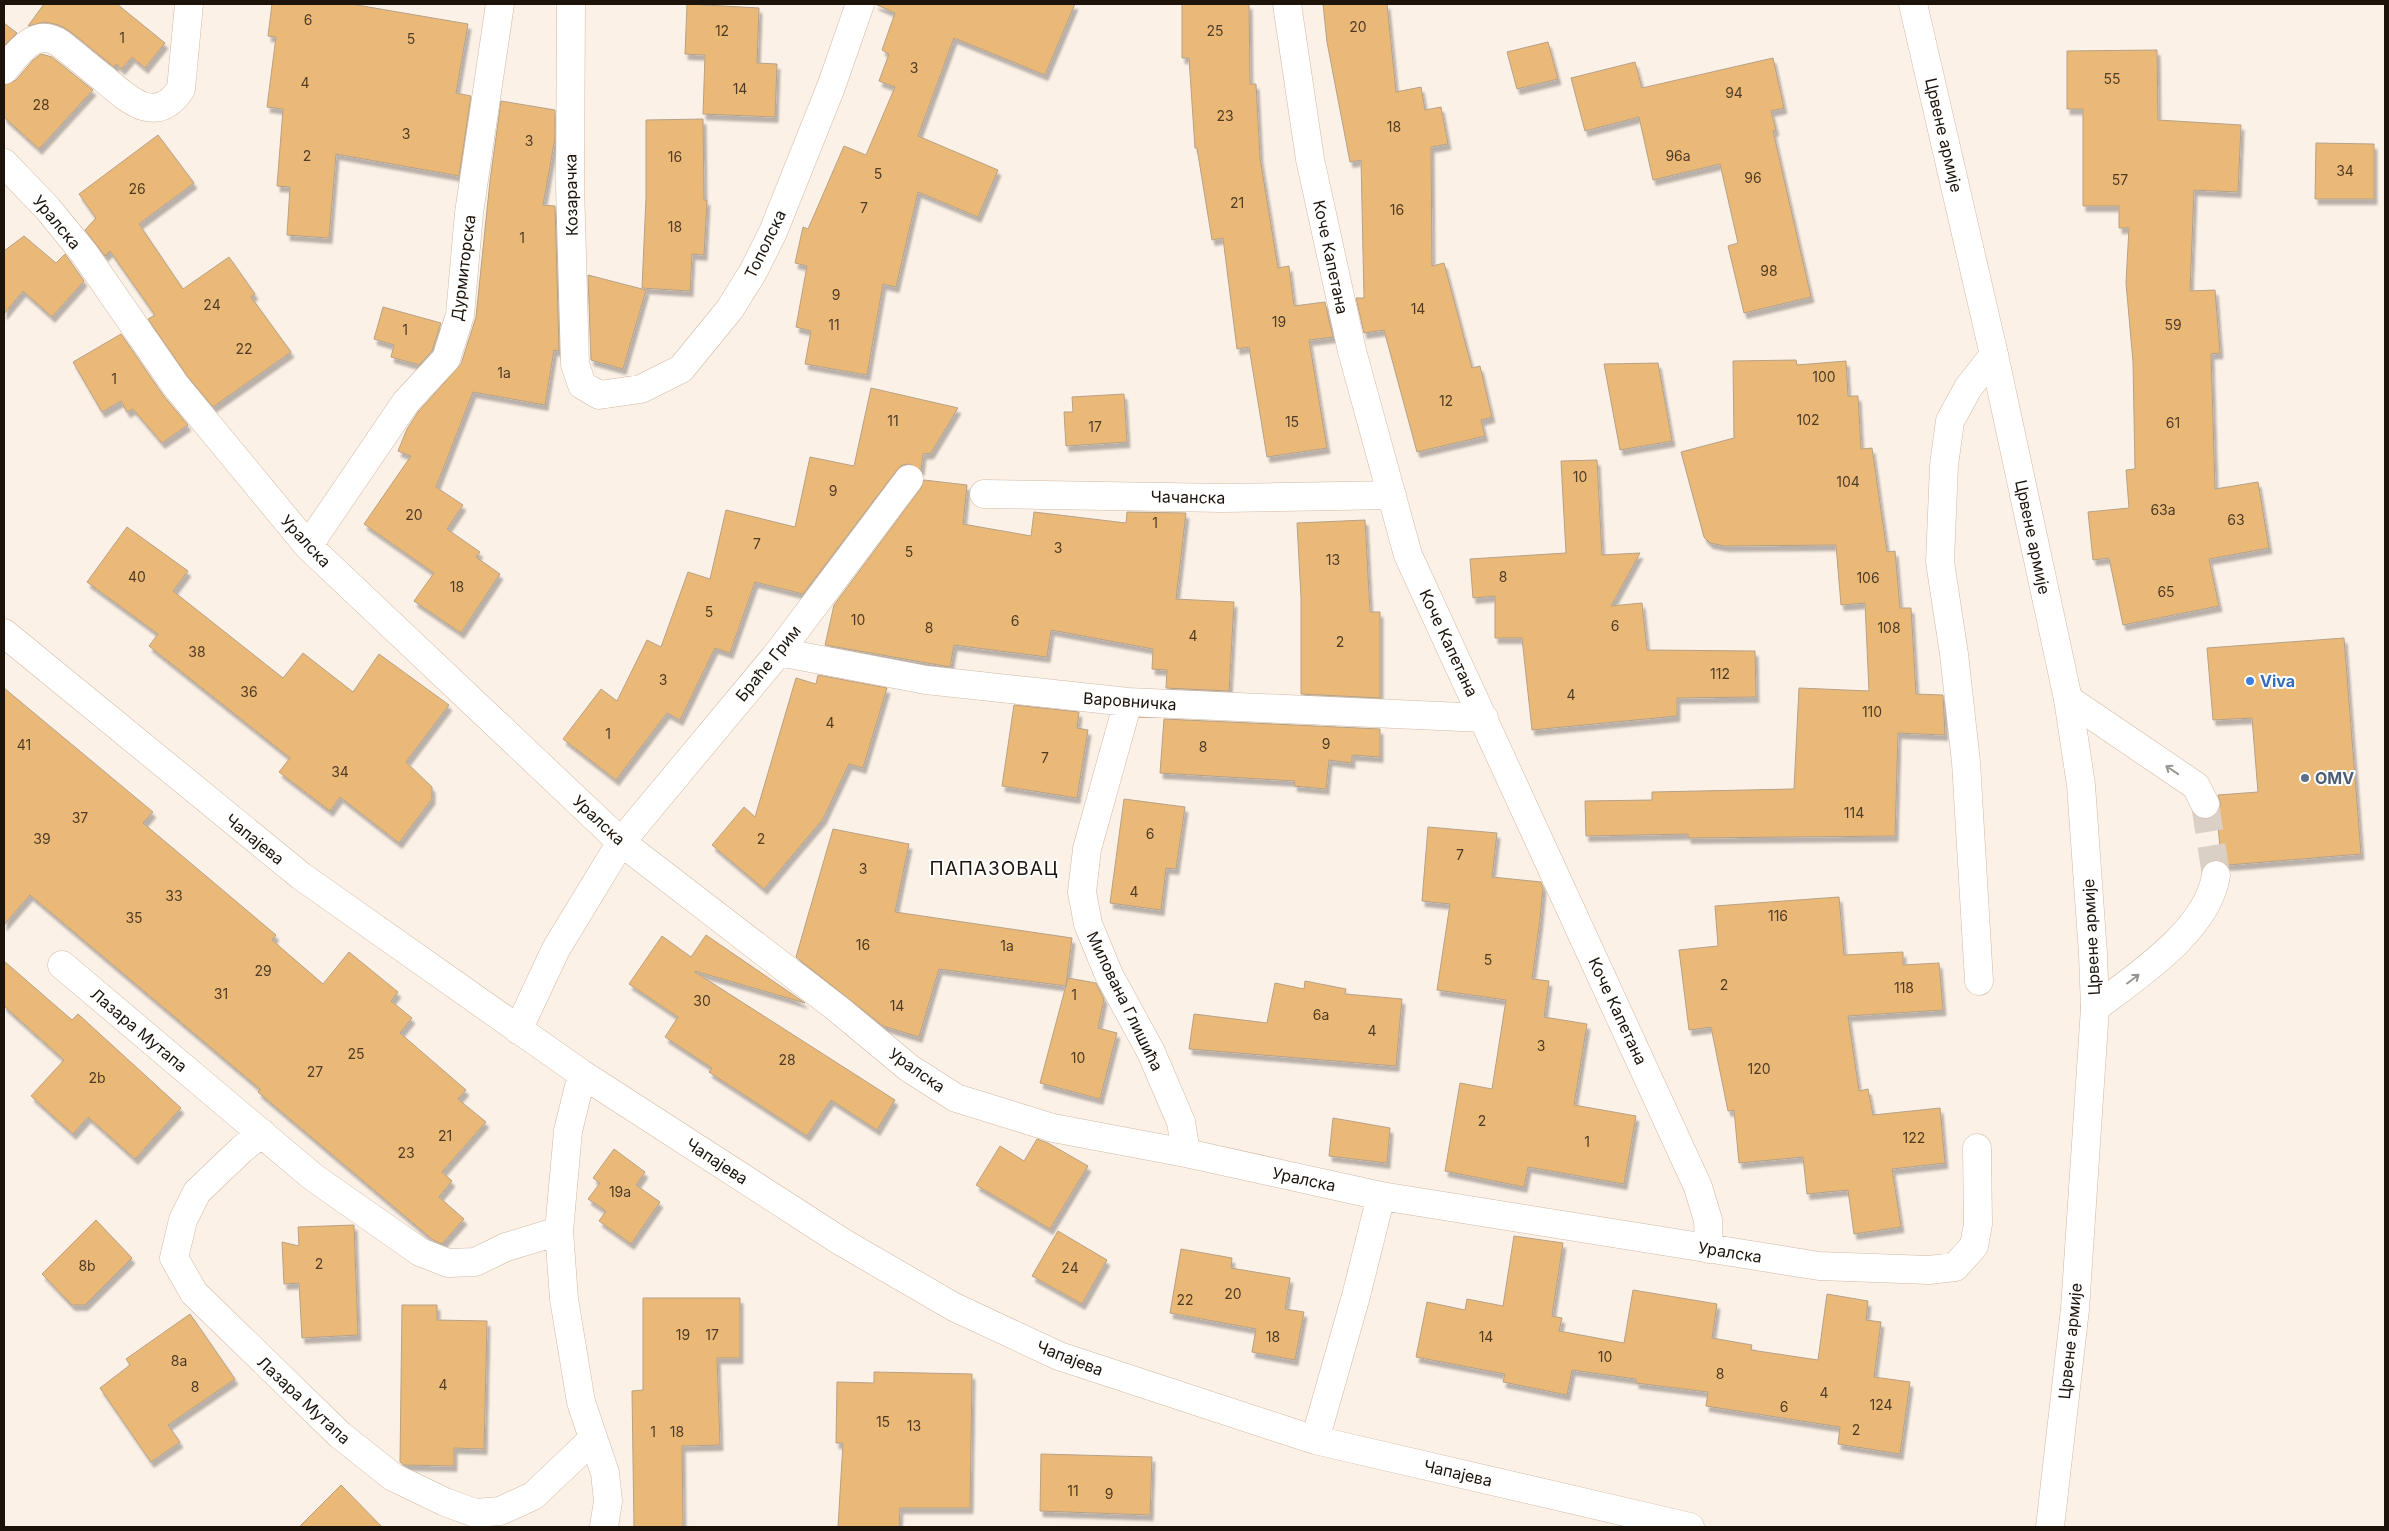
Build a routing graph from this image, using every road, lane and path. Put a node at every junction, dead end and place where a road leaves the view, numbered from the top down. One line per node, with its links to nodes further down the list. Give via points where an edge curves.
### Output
1 (189, 4): 7 (street, via 181,89 164,106 154,108 134,103 61,44 46,37 29,41)
2 (500, 4): 14 (street, Дурмиторска, via 469,213 460,315 446,359 406,402)
3 (571, 4): 10 (street, Козарачка, via 570,186 575,364)
4 (860, 4): 10 (street, Тополска, via 773,232 730,309 680,369 641,390 599,395)
5 (1288, 4): 13 (street, Коче Капетана, via 1310,159 1352,351)
6 (1913, 4): 9 (street, Црвене армије)
7 (4, 70)
8 (4, 163): 14 (street, Уралска, via 84,253 176,386)
9 (1994, 355): 17 (street, Црвене армије); 24 (street, via 1968,388 1950,420 1944,464 1940,562 1966,762)
10 (582, 385)
11 (909, 479): 16 (street, Браће Грим)
12 (984, 494): 13 (street, Чачанска, via 1223,498)
13 (1392, 495): 19 (street, Коче Капетана, via 1408,555)
14 (308, 546): 21 (street, Уралска)
15 (4, 633): 26 (street, Чапајева, via 301,876)
16 (778, 652): 18 (street, Варовничка, via 926,680); 21 (street, Браће Грим)
17 (2068, 699): 20 (street, one-way to 17, via 2196,786); 25 (street, Црвене армије, via 2081,785)
18 (1128, 702): 19 (street, Варовничка); 30 (street, Милована Глишића, via 1087,850 1082,892 1088,924 1109,974 1151,1052 1181,1122)
19 (1484, 718): 33 (street, Коче Капетана, via 1698,1187 1708,1220)
20 (2205, 804)
21 (621, 842): 26 (street, via 556,949); 30 (street, Уралска, via 838,1009 909,1068 956,1098 1053,1128)
22 (2216, 875): 25 (street, one-way to 22, via 2146,969 2200,916 2214,891)
23 (62, 965): 28 (street, Лазара Мутапа)
24 (1979, 981)
25 (2095, 1008): 39 (street, Црвене армије, via 2075,1309)
26 (518, 1030): 27 (street, Чапајева)
27 (582, 1074): 32 (street, via 568,1131); 35 (street, Чапајева, via 842,1242 954,1306 1059,1356)
28 (262, 1133): 32 (street, Лазара Мутапа, via 313,1177 420,1252 448,1263 475,1262 506,1247); 34 (street, Лазара Мутапа, via 197,1192 183,1220 174,1258 194,1293 340,1435 393,1477 475,1513 500,1511 533,1496)
29 (1977, 1148): 33 (street, Уралска, via 1978,1224 1974,1246 1954,1267 1929,1270 1819,1266)
30 (1186, 1153): 31 (street, Уралска)
31 (1381, 1196): 33 (street, Уралска); 35 (street)
32 (560, 1231): 34 (street, via 564,1299 581,1402)
33 (1709, 1248)
34 (593, 1439): 37 (street, via 605,1473 608,1501)
35 (1315, 1440): 36 (street, Чапајева)
36 (1624, 1520): 38 (street, Чапајева)
37 (604, 1527)
38 (1690, 1527)
39 (2050, 1527)

